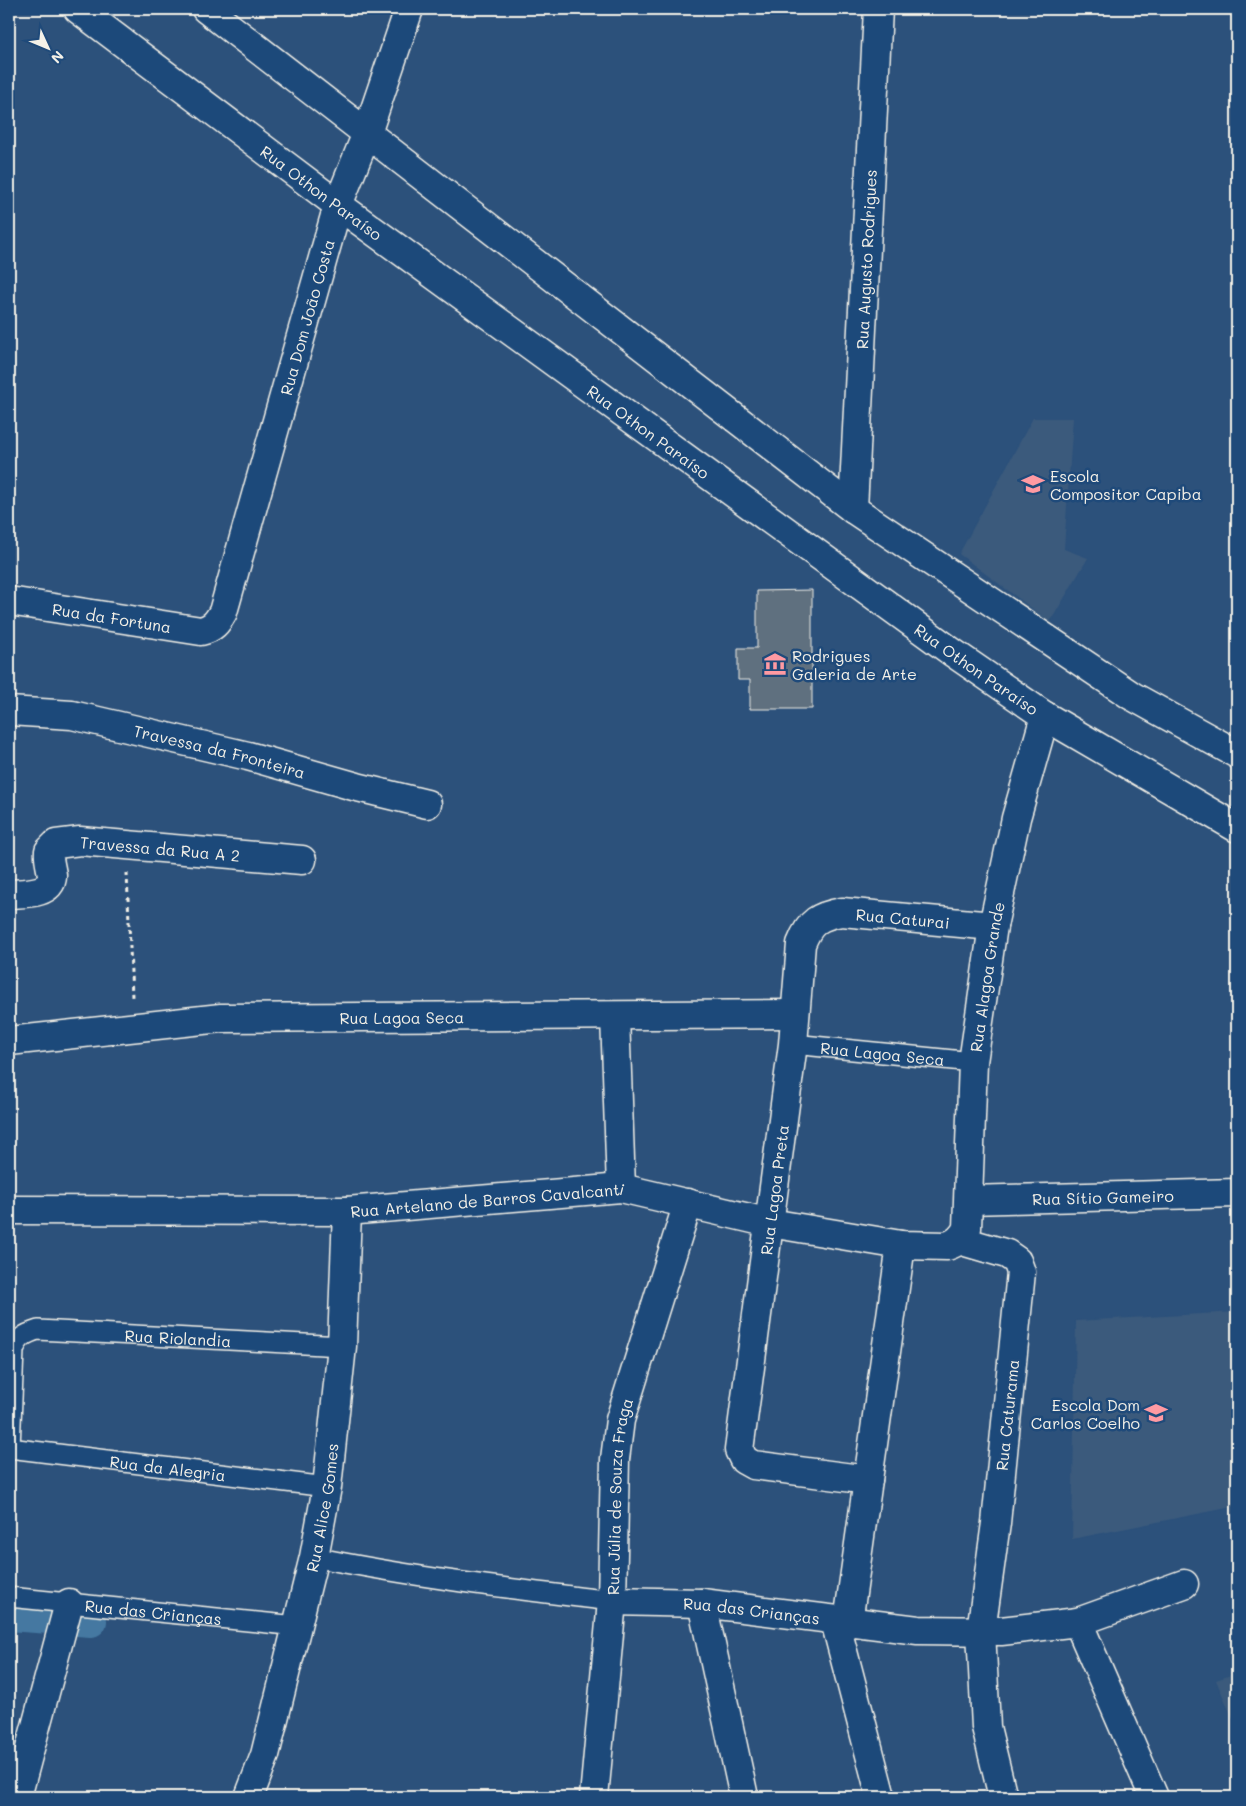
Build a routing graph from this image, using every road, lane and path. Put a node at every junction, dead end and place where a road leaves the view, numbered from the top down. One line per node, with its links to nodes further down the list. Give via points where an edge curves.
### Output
1 (78, 9): 6 (street, Rua Othon Paraíso)
2 (206, 9): 5 (street)
3 (409, 9): 5 (street, Rua Dom João Costa)
4 (878, 9): 7 (street, Rua Augusto Rodrigues)
5 (367, 133): 6 (street, Rua Dom João Costa); 7 (street)
6 (338, 205): 9 (street, Rua Dom João Costa, via 223,612); 11 (street, Rua Othon Paraíso, via 952,652)
7 (853, 509): 12 (street, via 1132,696)
8 (9, 600): 9 (street, Rua da Fortuna, via 201,631)
9 (213, 627)
10 (9, 711): 13 (street, Travessa da Fronteira, via 72,716 248,756)
11 (1045, 716): 14 (street, Rua Othon Paraíso); 19 (street, Rua Alagoa Grande, via 1016,818)
12 (1237, 754)
13 (427, 804)
14 (1237, 828)
15 (126, 845): 16 (street, Travessa da Rua A 2); 17 (street, Travessa da Rua A 2, via 56,844 49,856 52,877 49,884 37,892); 22 (path)
16 (302, 860)
17 (9, 894)
18 (814, 922): 19 (street, Rua Caturai, via 824,915 842,912); 20 (street, Rua Lagoa Preta, via 801,944)
19 (994, 926): 25 (street, Rua Alagoa Grande)
20 (795, 1014): 21 (street, Rua Lagoa Seca); 24 (street, Rua Lagoa Preta)
21 (615, 1016): 22 (street, Rua Lagoa Seca, via 221,1018); 26 (street)
22 (133, 1028): 23 (street, Rua Lagoa Seca)
23 (9, 1041)
24 (793, 1044): 25 (lane, Rua Lagoa Seca); 32 (street, Rua Lagoa Preta)
25 (972, 1062): 28 (street, Rua Alagoa Grande)
26 (621, 1188): 29 (street, Rua Artelano de Barros Cavalcanti); 31 (street, Rua Artelano de Barros Cavalcanti)
27 (1237, 1193): 28 (street, Rua Sítio Gameiro)
28 (969, 1200): 33 (street, Rua Alagoa Grande, via 967,1228)
29 (688, 1203): 32 (street, Rua Artelano de Barros Cavalcanti); 42 (street, Rua Júlia de Souza Fraga, via 620,1420 615,1459)
30 (9, 1210): 31 (street, Rua Artelano de Barros Cavalcanti)
31 (347, 1211): 35 (street, Rua Alice Gomes)
32 (770, 1224): 34 (street, Rua Artelano de Barros Cavalcanti); 37 (street, Rua Lagoa Preta, via 739,1450 744,1460 753,1465)
33 (959, 1240): 34 (street, Rua Artelano de Barros Cavalcanti, via 947,1246); 48 (street, Rua Caturama, via 1007,1254 1017,1262 1021,1272 996,1523)
34 (901, 1245): 37 (street)
35 (342, 1346): 36 (lane, Rua Riolandia, via 38,1330 26,1333 14,1350); 38 (street, Rua Alice Gomes)
36 (10, 1448): 38 (lane, Rua da Alegria)
37 (868, 1480): 45 (street)
38 (327, 1488): 39 (street, Rua Alice Gomes)
39 (314, 1557): 42 (lane, Rua das Crianças, via 434,1579); 47 (street, Rua Alice Gomes)
40 (1184, 1584): 46 (street, Rua das Crianças)
41 (9, 1597): 44 (lane, Rua das Crianças)
42 (612, 1601): 43 (street, Rua das Crianças); 51 (street, Rua Júlia de Souza Fraga)
43 (702, 1603): 45 (street, Rua das Crianças); 52 (street)
44 (68, 1604): 47 (lane, Rua das Crianças); 49 (street)
45 (841, 1621): 48 (street, Rua das Crianças, via 918,1630); 53 (street)
46 (1078, 1622): 48 (street, Rua das Crianças); 55 (street)
47 (297, 1626): 50 (street, Rua Alice Gomes, via 265,1755)
48 (981, 1631): 54 (street, Rua Caturama, via 986,1727)
49 (17, 1797)
50 (249, 1797)
51 (594, 1797)
52 (744, 1797)
53 (881, 1797)
54 (1004, 1797)
55 (1154, 1797)

